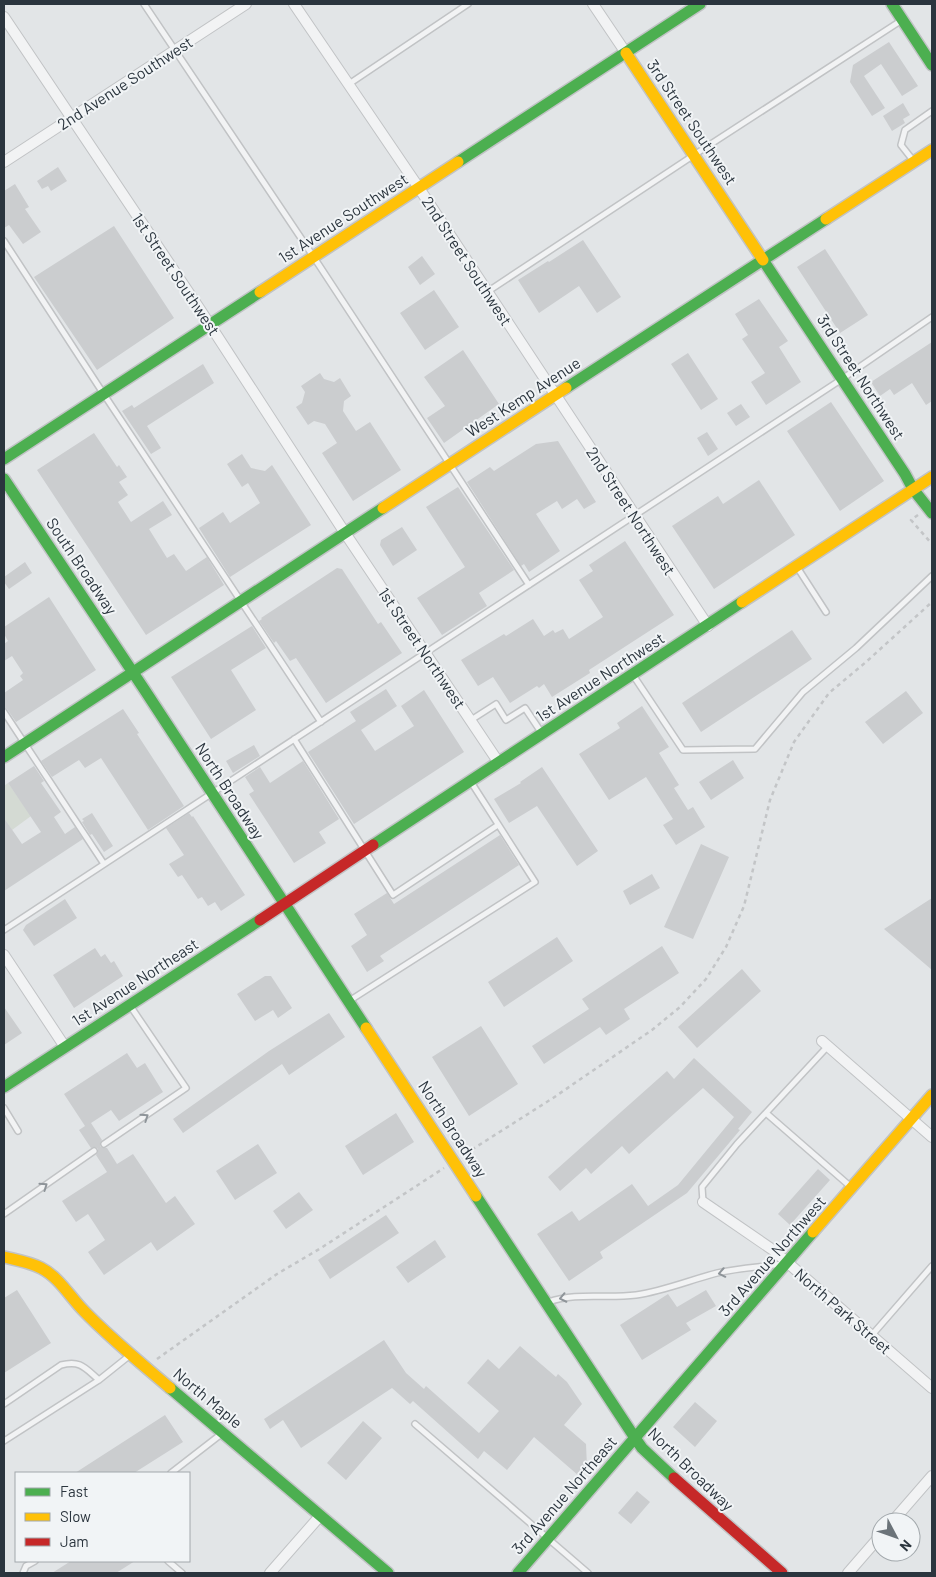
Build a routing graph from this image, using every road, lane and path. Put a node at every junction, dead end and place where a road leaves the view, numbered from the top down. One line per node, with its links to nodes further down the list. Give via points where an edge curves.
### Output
1 (144, 4): 10 (lane)
2 (246, 4): 10 (street, 2nd Avenue Southwest)
3 (294, 4): 13 (street, 2nd Street Southwest)
4 (468, 4): 13 (lane)
5 (593, 4): 11 (street, 3rd Street Southwest)
6 (700, 4): 11 (street, 1st Avenue Southwest)
7 (892, 4): 9 (street)
8 (4, 17): 15 (street, 1st Street Southwest)
9 (902, 20): 12 (street); 17 (lane)
10 (176, 50): 15 (street, 2nd Avenue Southwest); 22 (lane)
11 (626, 52): 17 (street, 3rd Street Southwest); 20 (street, 1st Avenue Southwest)
12 (932, 65)
13 (349, 84): 20 (street, 2nd Street Southwest)
14 (932, 111): 19 (lane, via 905,130 901,145)
15 (71, 118): 18 (street, 2nd Avenue Southwest); 26 (street, 1st Street Southwest)
16 (932, 150): 19 (street, West Kemp Avenue)
17 (694, 155): 23 (street, 3rd Street Southwest); 24 (lane)
18 (4, 162)
19 (914, 162): 23 (street, West Kemp Avenue)
20 (419, 188): 22 (street, 1st Avenue Southwest); 24 (street, 2nd Street Southwest)
21 (4, 241): 28 (lane)
22 (313, 256): 26 (street, 1st Avenue Southwest); 31 (lane)
23 (763, 259): 27 (street, 3rd Street Northwest); 29 (street, West Kemp Avenue)
24 (487, 292): 29 (street, 2nd Street Southwest)
25 (932, 317): 27 (lane)
26 (209, 324): 28 (street, 1st Avenue Southwest); 37 (street, 1st Street Southwest)
27 (842, 379): 34 (street, 3rd Street Northwest); 36 (lane)
28 (103, 393): 30 (street, 1st Avenue Southwest); 41 (lane)
29 (555, 395): 31 (street, West Kemp Avenue); 36 (street, 2nd Street Northwest)
30 (4, 459)
31 (449, 465): 37 (street, West Kemp Avenue); 40 (lane)
32 (932, 477): 34 (street, 1st Avenue Northwest)
33 (4, 479): 46 (street, South Broadway)
34 (913, 489): 35 (street, 3rd Street Northwest); 38 (street, 1st Avenue Northwest)
35 (932, 513)
36 (634, 516): 40 (lane); 44 (street, 2nd Street Northwest)
37 (345, 533): 41 (street, West Kemp Avenue); 45 (street, 1st Street Northwest)
38 (797, 566): 43 (lane); 44 (street, 1st Avenue Northwest)
39 (932, 576): 47 (lane, via 856,648 803,692 755,749 683,750)
40 (529, 585): 45 (lane)
41 (241, 602): 46 (street, West Kemp Avenue); 50 (lane)
42 (932, 602): 77 (path, via 829,692 794,742 770,800 744,906 726,946 706,979 680,1007 652,1030)
43 (826, 612)
44 (708, 626): 47 (street, 1st Avenue Northwest)
45 (426, 653): 49 (street, 1st Street Northwest); 50 (lane)
46 (133, 672): 53 (street, West Kemp Avenue); 57 (street, North Broadway)
47 (633, 675): 51 (street, 1st Avenue Northwest)
48 (4, 712): 53 (lane)
49 (471, 720): 51 (lane, via 496,704 506,720 525,708); 55 (street, 1st Street Northwest)
50 (321, 722): 52 (lane)
51 (542, 734): 55 (street, 1st Avenue Northwest)
52 (294, 739): 57 (lane); 59 (lane)
53 (25, 744): 54 (street, West Kemp Avenue); 60 (lane)
54 (4, 758)
55 (499, 763): 56 (street, 1st Avenue Northwest)
56 (470, 781): 58 (lane); 59 (street, 1st Avenue Northwest)
57 (212, 793): 60 (lane); 61 (street, North Broadway)
58 (498, 825): 59 (lane, via 393,895); 64 (lane, via 535,882)
59 (364, 851): 61 (street, 1st Avenue Northwest)
60 (104, 864): 62 (lane)
61 (285, 904): 64 (street, North Broadway); 65 (street, 1st Avenue Northeast)
62 (4, 930)
63 (4, 955): 67 (street)
64 (349, 1001): 77 (street, North Broadway)
65 (129, 1005): 67 (street, 1st Avenue Northeast); 75 (lane, one-way to 65, via 186,1088)
66 (825, 1043): 71 (lane); 72 (street)
67 (65, 1047): 68 (street, 1st Avenue Northeast)
68 (4, 1087)
69 (932, 1095): 72 (street, 3rd Avenue Northwest)
70 (4, 1108): 73 (lane)
71 (766, 1113): 78 (lane); 79 (lane, via 702,1187)
72 (911, 1119): 74 (street); 78 (street, 3rd Avenue Northwest)
73 (18, 1131)
74 (932, 1137)
75 (104, 1144)
76 (94, 1151): 80 (lane, one-way to 76)
77 (454, 1161): 84 (street, North Broadway); 87 (path, via 277,1274)
78 (852, 1188): 82 (street, 3rd Avenue Northwest)
79 (703, 1202): 82 (street, North Park Street)
80 (4, 1214)
81 (4, 1257): 86 (street, North Maple, via 26,1262 53,1276 84,1311)
82 (788, 1263): 84 (lane, one-way to 84, via 718,1273 636,1295 577,1296); 85 (street, North Park Street); 93 (street, 3rd Avenue Northwest)
83 (932, 1266): 85 (lane)
84 (547, 1303): 93 (street, North Broadway)
85 (872, 1335): 89 (street, North Park Street)
86 (131, 1354): 87 (street, North Maple); 88 (lane)
87 (146, 1368): 92 (street, North Maple)
88 (99, 1380): 90 (lane, via 81,1364 61,1365); 94 (lane)
89 (932, 1388)
90 (4, 1404)
91 (415, 1424): 99 (lane)
92 (223, 1433): 95 (lane); 98 (street, North Maple)
93 (635, 1438): 99 (street, 3rd Avenue Northeast); 109 (street, North Broadway, via 661,1467)
94 (4, 1442)
95 (172, 1472)
96 (932, 1476): 97 (street)
97 (901, 1512)
98 (320, 1516): 105 (street); 106 (street, North Maple)
99 (548, 1539): 107 (street, 3rd Avenue Northeast); 108 (lane)
100 (871, 1547): 110 (street)
101 (33, 1562): 103 (lane, via 26,1566)
102 (169, 1562): 104 (lane)
103 (23, 1573)
104 (182, 1573)
105 (270, 1573)
106 (388, 1573)
107 (518, 1573)
108 (588, 1573)
109 (782, 1573)
110 (848, 1573)

